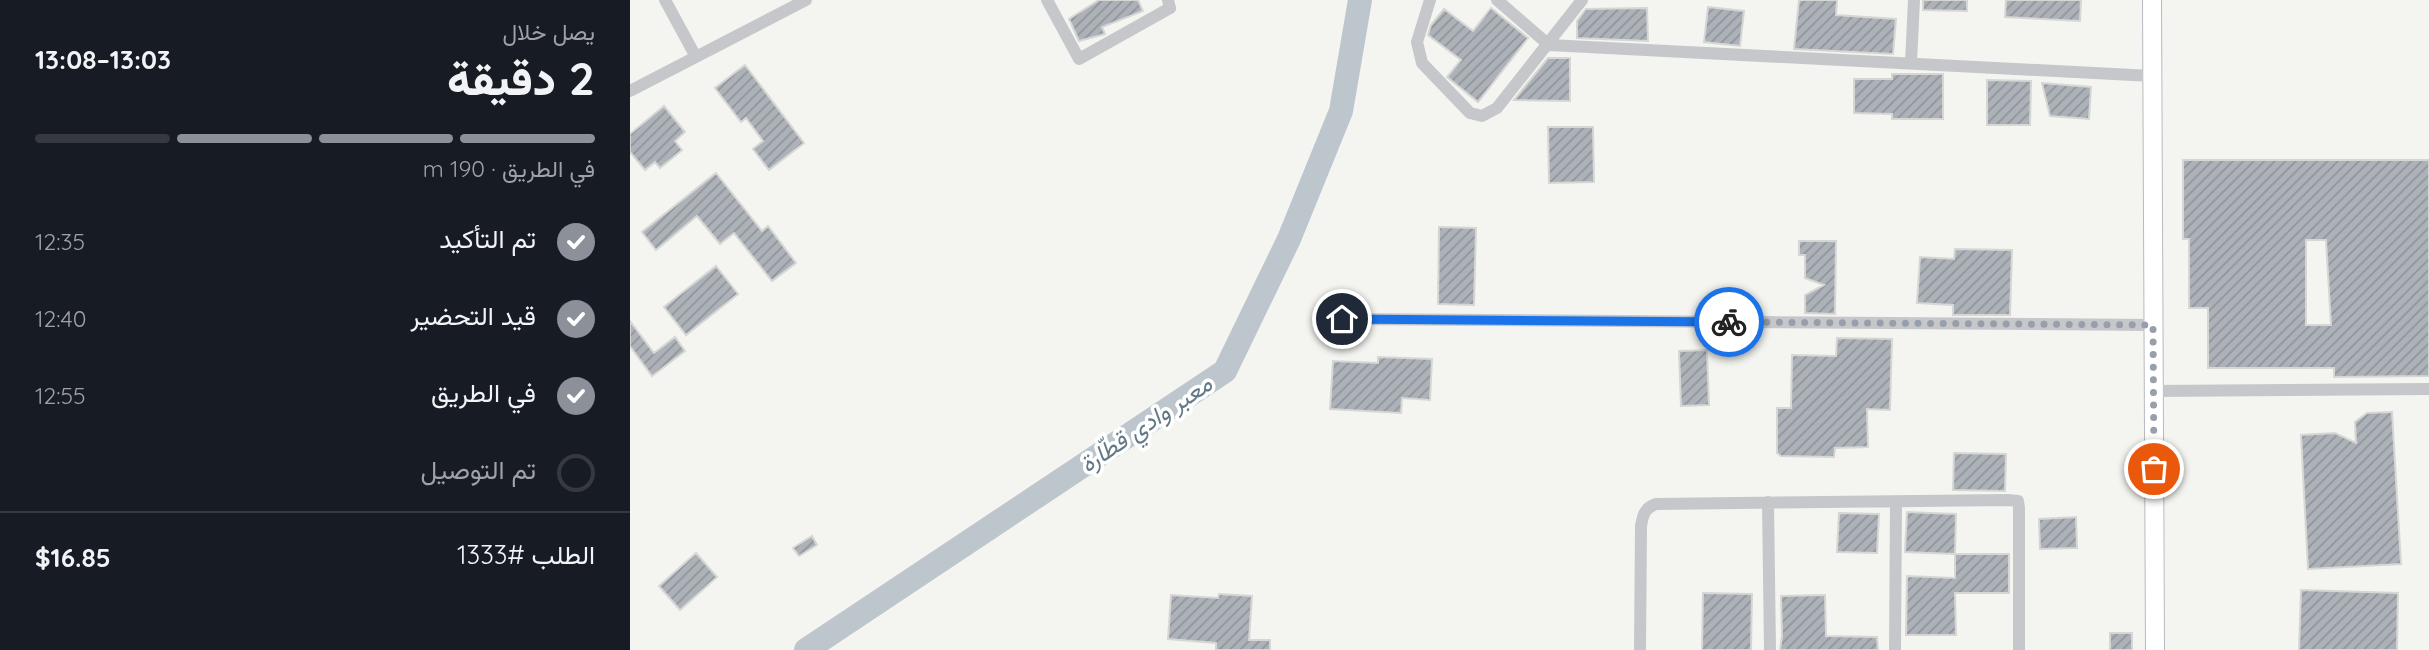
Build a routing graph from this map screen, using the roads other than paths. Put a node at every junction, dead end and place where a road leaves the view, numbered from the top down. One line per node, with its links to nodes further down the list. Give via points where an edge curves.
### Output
1 (666, 0): 11 (street)
2 (806, 0): 11 (street)
3 (1047, 0): 4 (street, via 1079,59 1170,8)
4 (1168, 0)
5 (1430, 0): 10 (street, via 1417,42 1422,63 1470,113 1482,116 1497,108)
6 (1497, 0): 10 (street)
7 (1582, 0): 10 (street)
8 (1914, 0): 12 (street)
9 (2152, 0): 13 (street)
10 (1549, 45): 12 (street)
11 (696, 57): 14 (street)
12 (1911, 63): 13 (street)
13 (2152, 76): 16 (street)
14 (630, 91)
15 (1342, 319): 16 (street)
16 (2153, 325): 18 (street)
17 (2429, 389): 18 (street)
18 (2154, 391): 25 (street)
19 (1896, 501): 20 (street); 23 (street); 24 (street, via 2018,501)
20 (1768, 502): 21 (street, via 1648,507 1641,526); 22 (street)
21 (1640, 650)
22 (1770, 650)
23 (1895, 650)
24 (2020, 650)
25 (2154, 650)

